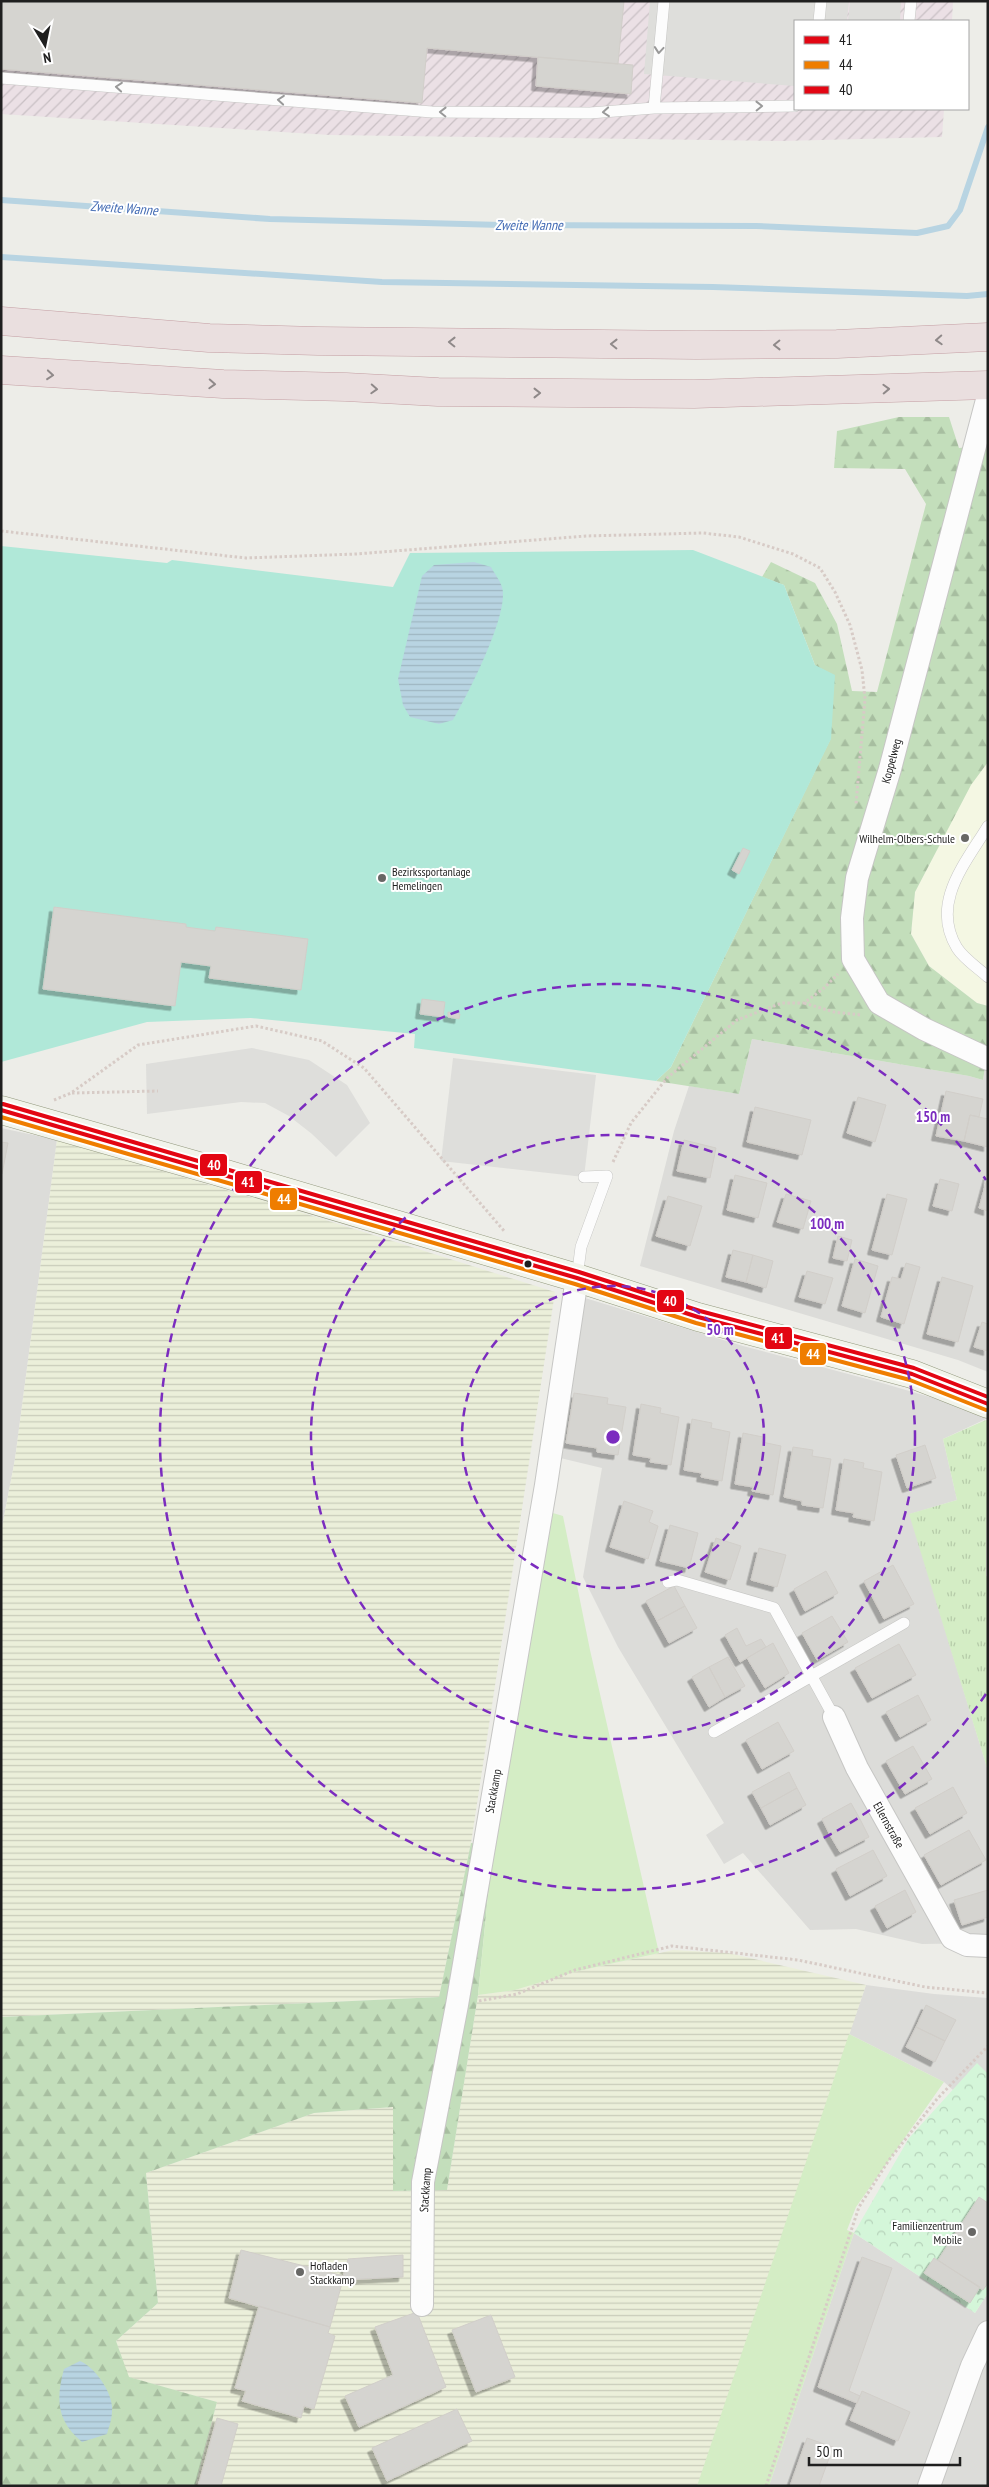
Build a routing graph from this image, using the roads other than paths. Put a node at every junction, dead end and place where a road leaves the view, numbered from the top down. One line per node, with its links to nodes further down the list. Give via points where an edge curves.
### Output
1 (664, 1): 8 (lane, one-way to 8)
2 (821, 1): 4 (lane)
3 (911, 1): 5 (lane)
4 (819, 20)
5 (909, 20)
6 (1, 78): 8 (lane, one-way to 6, via 590,113 432,112)
7 (794, 106): 8 (lane, one-way to 7)
8 (654, 108)
9 (1, 321): 10 (highway, one-way to 9, via 837,344 696,345 308,340 209,338)
10 (988, 337)
11 (1, 370): 12 (highway, one-way to 12, via 223,384 438,392 694,394)
12 (988, 385)
13 (988, 396): 16 (street, Koppelweg, via 892,760 857,878 852,918 853,959 879,1003 924,1030)
14 (988, 826): 15 (lane, via 951,886 946,918 958,948)
15 (988, 977)
16 (988, 1059)
17 (10, 1112): 19 (main road)
18 (584, 1177): 19 (lane, via 607,1176 581,1247)
19 (577, 1278): 20 (main road, via 698,1317 912,1374); 27 (street, Stackkamp, via 546,1485 423,2182)
20 (988, 1404)
21 (668, 1582): 23 (lane, Ellernstraße, via 677,1580 774,1608)
22 (904, 1623): 23 (lane)
23 (813, 1676): 24 (lane, Ellernstraße); 25 (lane)
24 (834, 1717): 26 (street, Ellernstraße, via 858,1768 952,1938 967,1945)
25 (714, 1732)
26 (988, 1946)
27 (422, 2305)
28 (988, 2332): 29 (street, via 972,2366)
29 (929, 2486)

